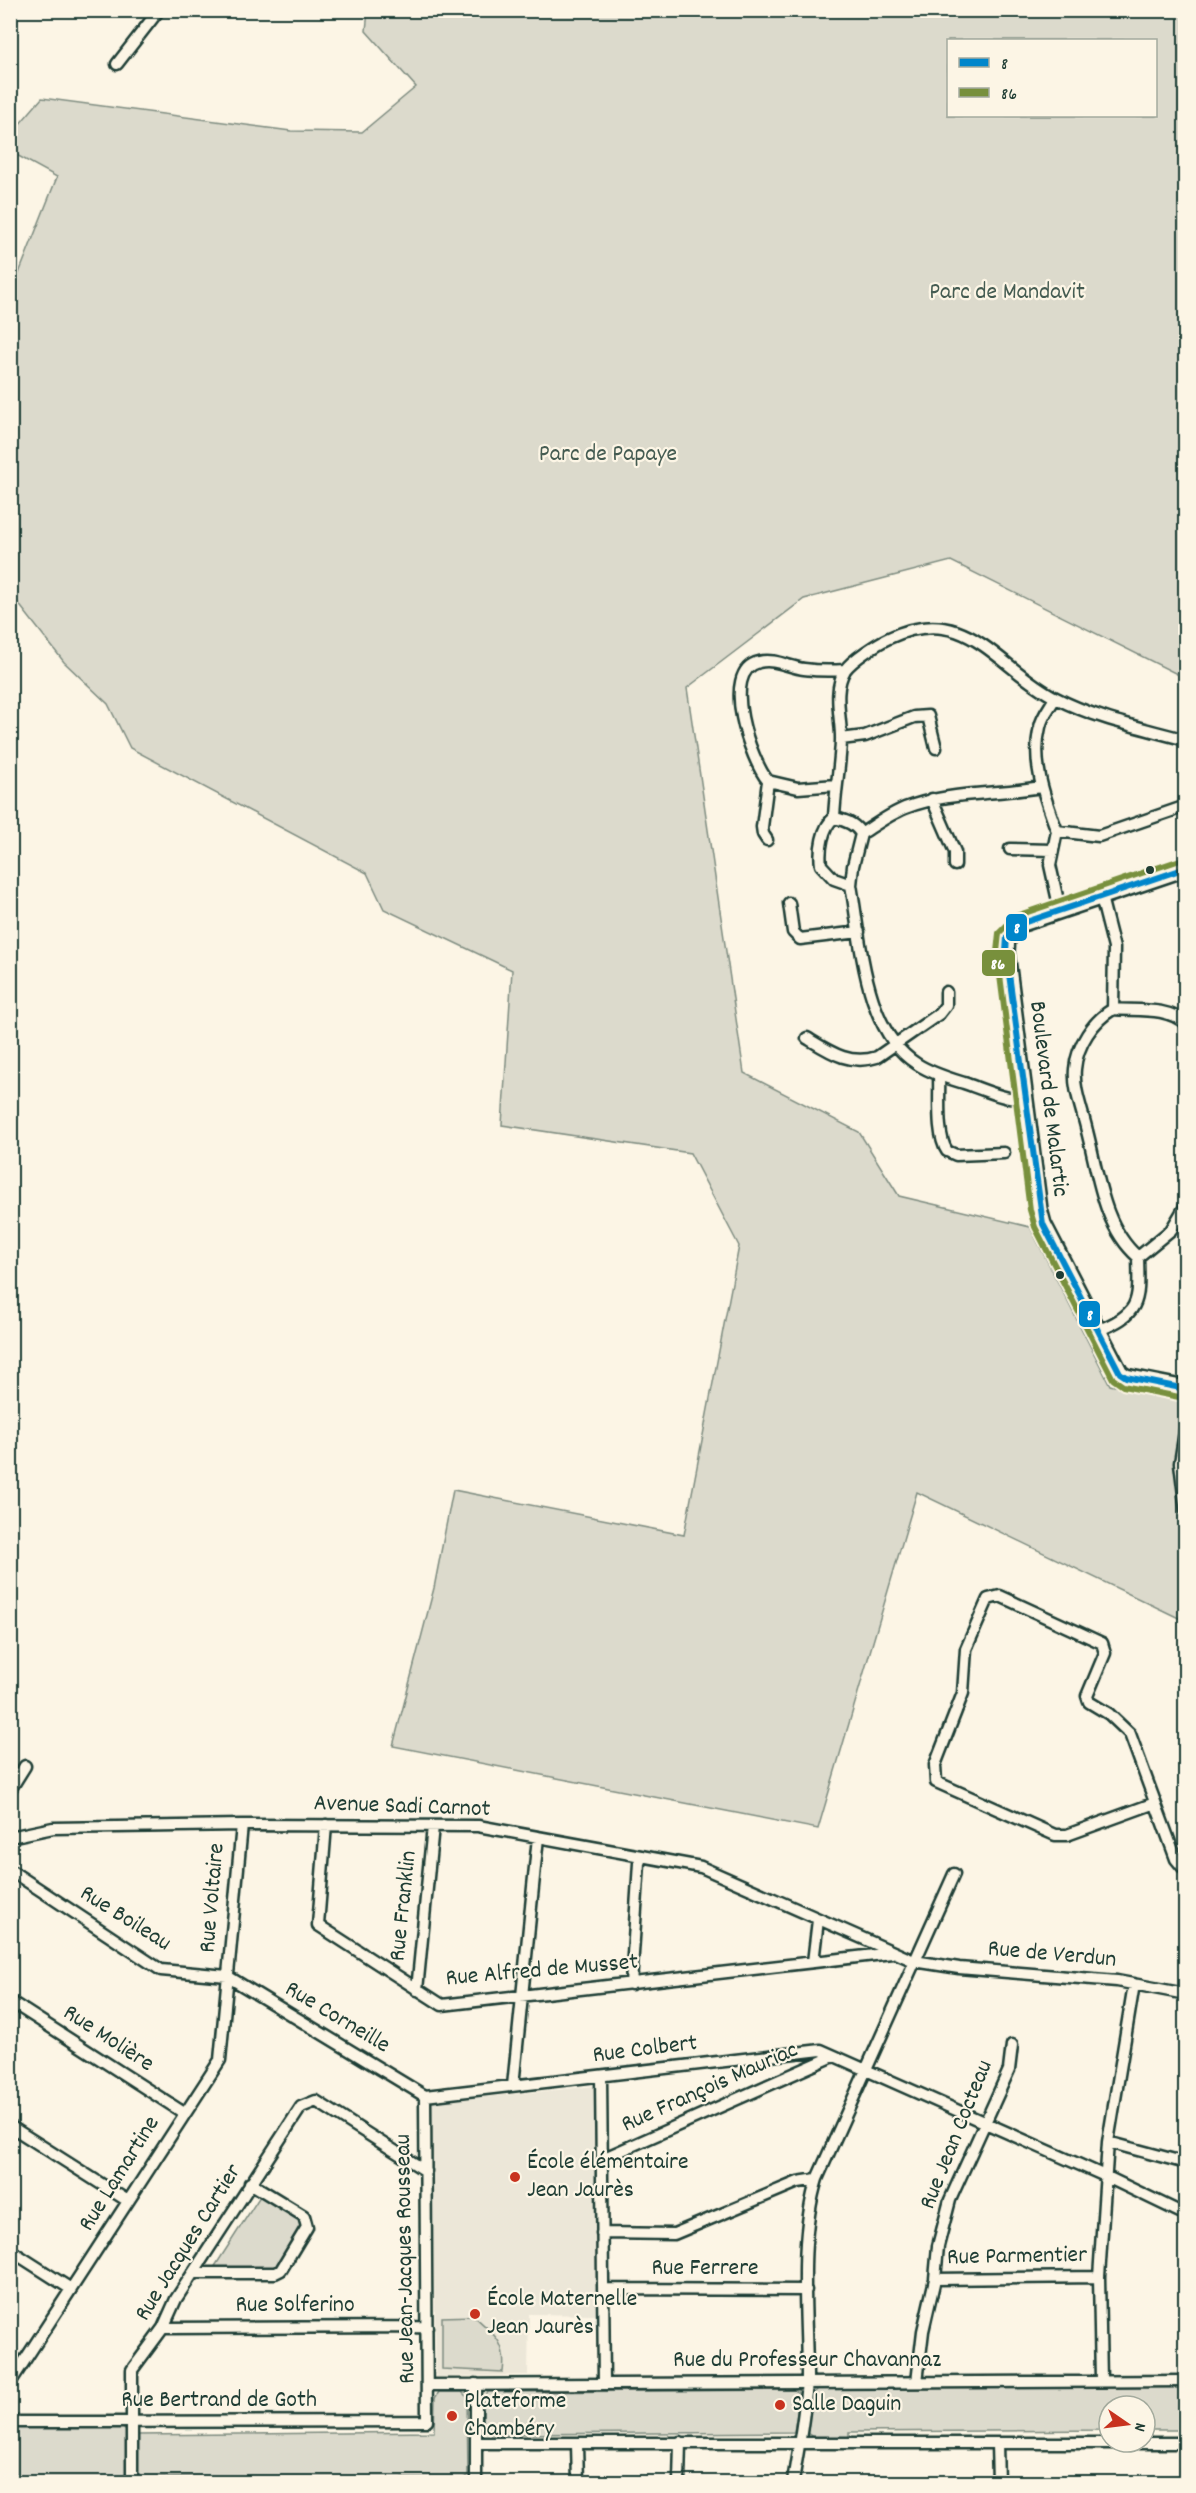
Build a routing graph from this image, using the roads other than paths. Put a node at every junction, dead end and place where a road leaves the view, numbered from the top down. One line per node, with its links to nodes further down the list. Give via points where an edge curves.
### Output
1 (159, 10): 2 (street)
2 (117, 64)
3 (845, 670): 4 (street, via 877,644 900,633 933,627 952,630 986,645); 5 (street, via 838,699); 8 (street, via 802,669 773,661 756,662 749,667 742,683 741,710 752,756)
4 (1055, 698): 6 (street, via 1137,728); 10 (street, via 1040,727)
5 (841, 739): 7 (street, via 865,736 907,719 928,716); 9 (street)
6 (1185, 740)
7 (936, 748)
8 (768, 781): 9 (street, via 798,788); 16 (street, via 762,827)
9 (836, 785): 13 (street)
10 (1041, 787): 11 (street); 14 (street)
11 (932, 799): 15 (street, via 902,809); 19 (street, via 955,852)
12 (1185, 806): 14 (street, via 1099,836)
13 (834, 818): 15 (street, via 844,820); 21 (street, via 823,840 821,865 834,879)
14 (1057, 831): 18 (street)
15 (861, 834): 21 (street)
16 (767, 840)
17 (1010, 849): 18 (street)
18 (1053, 850): 24 (street, via 1050,876)
19 (955, 865)
20 (1185, 868): 22 (street, Boulevard de Malartic)
21 (851, 885): 25 (street)
22 (1101, 897): 24 (street, Boulevard de Malartic); 27 (street, via 1114,948)
23 (789, 903): 25 (street, via 793,932 800,939)
24 (1060, 910): 32 (street, Boulevard de Malartic, via 1020,924 1007,937)
25 (859, 932): 30 (street, via 880,1024)
26 (946, 992): 30 (street, via 946,1005 939,1014)
27 (1113, 1009): 28 (street, via 1158,1011 1179,1017); 35 (street, via 1103,1015 1081,1046 1075,1076 1106,1208)
28 (1185, 1024)
29 (807, 1038): 30 (street, via 838,1057 868,1060)
30 (895, 1044): 31 (street, via 918,1065)
31 (939, 1075): 32 (street); 33 (street, via 939,1133 947,1151 956,1155)
32 (1026, 1099): 36 (street, Boulevard de Malartic, via 1038,1209)
33 (1004, 1153)
34 (1185, 1205): 35 (street, via 1171,1230)
35 (1138, 1257): 36 (street, via 1140,1294 1134,1307 1120,1320)
36 (1096, 1331): 37 (street, Boulevard de Malartic, via 1126,1377)
37 (1185, 1389)
38 (1185, 1425): 39 (street, via 1180,1463)
39 (1185, 1511)
40 (25, 1766): 41 (street)
41 (10, 1790)
42 (1155, 1803): 42 (street, via 1130,1734 1089,1702 1087,1696 1105,1653 1102,1643 1000,1596 988,1599 966,1648 963,1693 935,1765 936,1782 1055,1835 1066,1835); 50 (street, via 1176,1859)
43 (242, 1825): 44 (street, Avenue Sadi Carnot); 46 (street, Avenue Sadi Carnot, via 53,1828); 56 (street, Rue Voltaire)
44 (326, 1825): 45 (street, Avenue Sadi Carnot); 59 (street, Rue Alfred de Musset, via 318,1925)
45 (433, 1827): 47 (street, Avenue Sadi Carnot, via 478,1826); 59 (street, Rue Franklin)
46 (10, 1837)
47 (538, 1837): 48 (street, Avenue Sadi Carnot); 61 (street)
48 (642, 1856): 52 (street, Avenue Sadi Carnot, via 701,1867); 57 (street)
49 (10, 1870): 56 (street, Rue Boileau, via 161,1970)
50 (1185, 1871)
51 (954, 1874): 54 (street)
52 (818, 1920): 53 (street, Avenue Sadi Carnot); 55 (street)
53 (892, 1953): 54 (street, Avenue Sadi Carnot); 55 (street, Rue Alfred de Musset)
54 (914, 1961): 58 (street, Rue de Verdun); 65 (street)
55 (813, 1962): 57 (street, Rue Alfred de Musset)
56 (227, 1976): 68 (street, Rue Corneille); 69 (street, Rue Lamartine, via 220,2060)
57 (631, 1984): 61 (street, Rue Alfred de Musset)
58 (1134, 1984): 60 (street, Rue de Verdun); 72 (street)
59 (417, 1990): 61 (street, Rue Alfred de Musset, via 442,2005)
60 (1185, 1994)
61 (523, 1997): 67 (street)
62 (12, 2006): 69 (street, Rue Molière)
63 (1012, 2045): 70 (street, Rue Jean Cocteau, via 1009,2070)
64 (834, 2056): 65 (street, Rue Colbert); 66 (street, Rue Colbert, via 821,2050); 73 (street, Rue François Mauriac)
65 (866, 2069): 70 (street, Rue Colbert); 77 (street)
66 (602, 2076): 67 (street, Rue Colbert); 73 (street)
67 (513, 2086): 68 (street, Rue Colbert)
68 (425, 2096): 75 (street, Rue Jean-Jacques Rousseau)
69 (184, 2113): 79 (street, Rue Lamartine)
70 (984, 2122): 76 (street, Rue Colbert); 85 (street, Rue Jean Cocteau, via 950,2200 938,2246)
71 (10, 2126): 79 (street)
72 (1108, 2142): 74 (street); 76 (street)
73 (602, 2158): 81 (street)
74 (1185, 2163)
75 (426, 2171): 78 (street, Rue Jacques Cartier, via 316,2100 300,2107); 89 (street, Rue Jean-Jacques Rousseau)
76 (1105, 2176): 80 (street, Rue Colbert); 84 (street)
77 (817, 2179): 81 (street, via 798,2182 674,2234); 88 (street, via 810,2202)
78 (250, 2183): 83 (street, Rue Jacques Cartier); 83 (street, via 307,2221 281,2270)
79 (128, 2201): 86 (street, Rue Lamartine)
80 (1185, 2215)
81 (602, 2233): 87 (street)
82 (10, 2250): 86 (street)
83 (194, 2273): 90 (street, Rue Jacques Cartier)
84 (1100, 2277): 85 (street, Rue Parmentier); 91 (street)
85 (935, 2279): 93 (street, Rue Jean Cocteau)
86 (71, 2289): 94 (street, Rue Lamartine)
87 (603, 2289): 88 (street, Rue Ferrere); 95 (street)
88 (806, 2290): 96 (street)
89 (427, 2327): 90 (street, Rue Solferino); 98 (street, Rue Jean-Jacques Rousseau)
90 (163, 2328): 101 (street, Rue Jacques Cartier, via 132,2370)
91 (1101, 2380): 92 (street, Rue du Professeur Chavannaz); 93 (street, Rue du Professeur Chavannaz)
92 (1185, 2381)
93 (917, 2382): 96 (street, Rue du Professeur Chavannaz)
94 (10, 2383)
95 (604, 2383): 96 (street, Rue du Professeur Chavannaz); 97 (street, Rue du Professeur Chavannaz)
96 (806, 2383): 107 (street)
97 (476, 2384): 98 (street, Rue du Professeur Chavannaz); 103 (street)
98 (429, 2385): 99 (street, Rue Jean-Jacques Rousseau)
99 (427, 2421): 101 (street, Rue Bertrand de Goth)
100 (10, 2422): 101 (street, Rue Bertrand de Goth)
101 (132, 2423): 108 (street, Rue Jacques Cartier)
102 (680, 2442): 105 (street); 107 (street); 111 (street)
103 (476, 2443): 105 (street); 109 (street)
104 (1185, 2443): 106 (street)
105 (577, 2444): 110 (street)
106 (997, 2444): 107 (street); 113 (street)
107 (798, 2445): 112 (street)
108 (132, 2482)
109 (476, 2482)
110 (578, 2482)
111 (679, 2482)
112 (792, 2482)
113 (998, 2482)

